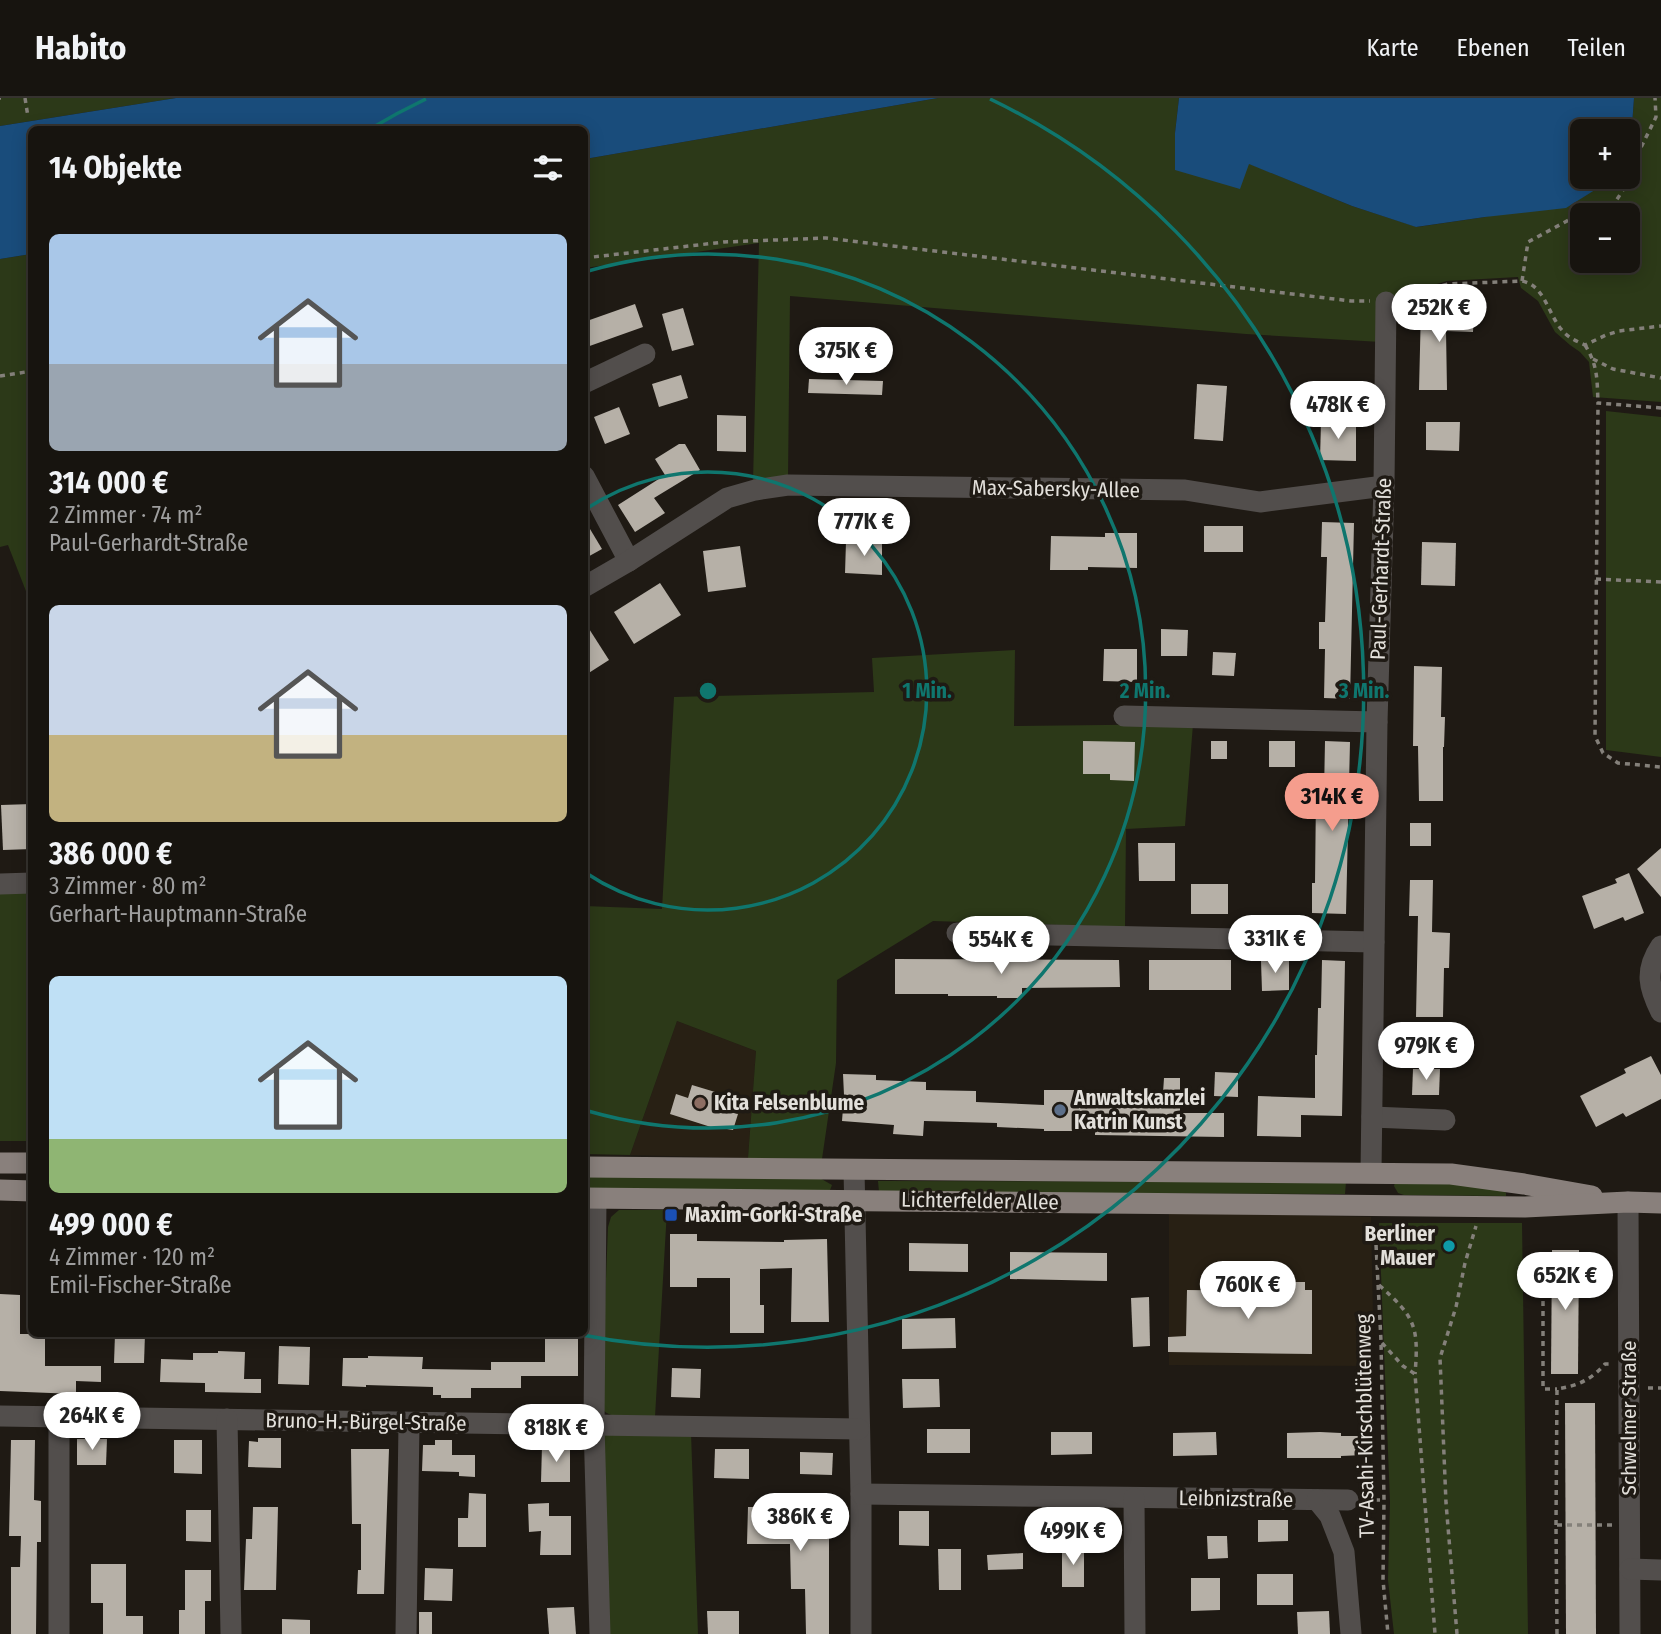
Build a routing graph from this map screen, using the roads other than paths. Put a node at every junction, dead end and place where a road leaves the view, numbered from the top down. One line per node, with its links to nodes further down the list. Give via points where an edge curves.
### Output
1 (1386, 302): 5 (street, Paul-Gerhardt-Straße)
2 (645, 354): 3 (street)
3 (588, 381)
4 (588, 484): 6 (street)
5 (1384, 486): 6 (street, Max-Sabersky-Allee, via 1260,502 1185,490 789,485 727,498); 9 (street, Paul-Gerhardt-Straße)
6 (629, 561): 7 (street, Max-Sabersky-Allee)
7 (588, 585)
8 (1124, 716): 9 (street)
9 (1377, 722): 13 (street, Paul-Gerhardt-Straße)
10 (28, 883): 11 (street)
11 (0, 884)
12 (957, 933): 13 (street)
13 (1374, 942): 16 (street, Paul-Gerhardt-Straße)
14 (1661, 946): 15 (street, via 1651,966 1650,982)
15 (1661, 1012)
16 (1372, 1117): 17 (street); 22 (street, Paul-Gerhardt-Straße)
17 (1445, 1120)
18 (0, 1163): 19 (main road)
19 (28, 1163)
20 (588, 1167): 21 (main road, Lichterfelder Allee)
21 (854, 1170): 22 (main road, Lichterfelder Allee); 26 (street)
22 (1371, 1172): 27 (main road, Lichterfelder Allee, via 1451,1174); 29 (main road)
23 (0, 1190): 24 (main road)
24 (28, 1191)
25 (590, 1198): 26 (main road, Lichterfelder Allee); 34 (street)
26 (855, 1200): 29 (main road, Lichterfelder Allee); 35 (street)
27 (1628, 1202): 28 (main road); 29 (main road, Lichterfelder Allee); 40 (street, Schwelmer Straße)
28 (1661, 1203)
29 (1375, 1212)
30 (0, 1416): 31 (street, Bruno-H.-Bürgel-Straße)
31 (59, 1417): 32 (street, Bruno-H.-Bürgel-Straße); 42 (street)
32 (227, 1419): 33 (street, Bruno-H.-Bürgel-Straße); 43 (street)
33 (409, 1423): 34 (street, Bruno-H.-Bürgel-Straße); 44 (street)
34 (594, 1425): 35 (street, Bruno-H.-Bürgel-Straße); 45 (street)
35 (859, 1429): 36 (street)
36 (861, 1494): 37 (street, Leibnizstraße); 46 (street)
37 (1134, 1498): 38 (street, Leibnizstraße); 47 (street)
38 (1317, 1500): 39 (street, Leibnizstraße); 48 (street, Leibnizstraße, via 1330,1516 1344,1552)
39 (1348, 1500)
40 (1630, 1569): 41 (street); 49 (street, Schwelmer Straße)
41 (1661, 1570)
42 (59, 1634)
43 (230, 1634)
44 (406, 1634)
45 (600, 1634)
46 (861, 1634)
47 (1135, 1634)
48 (1351, 1634)
49 (1630, 1634)

